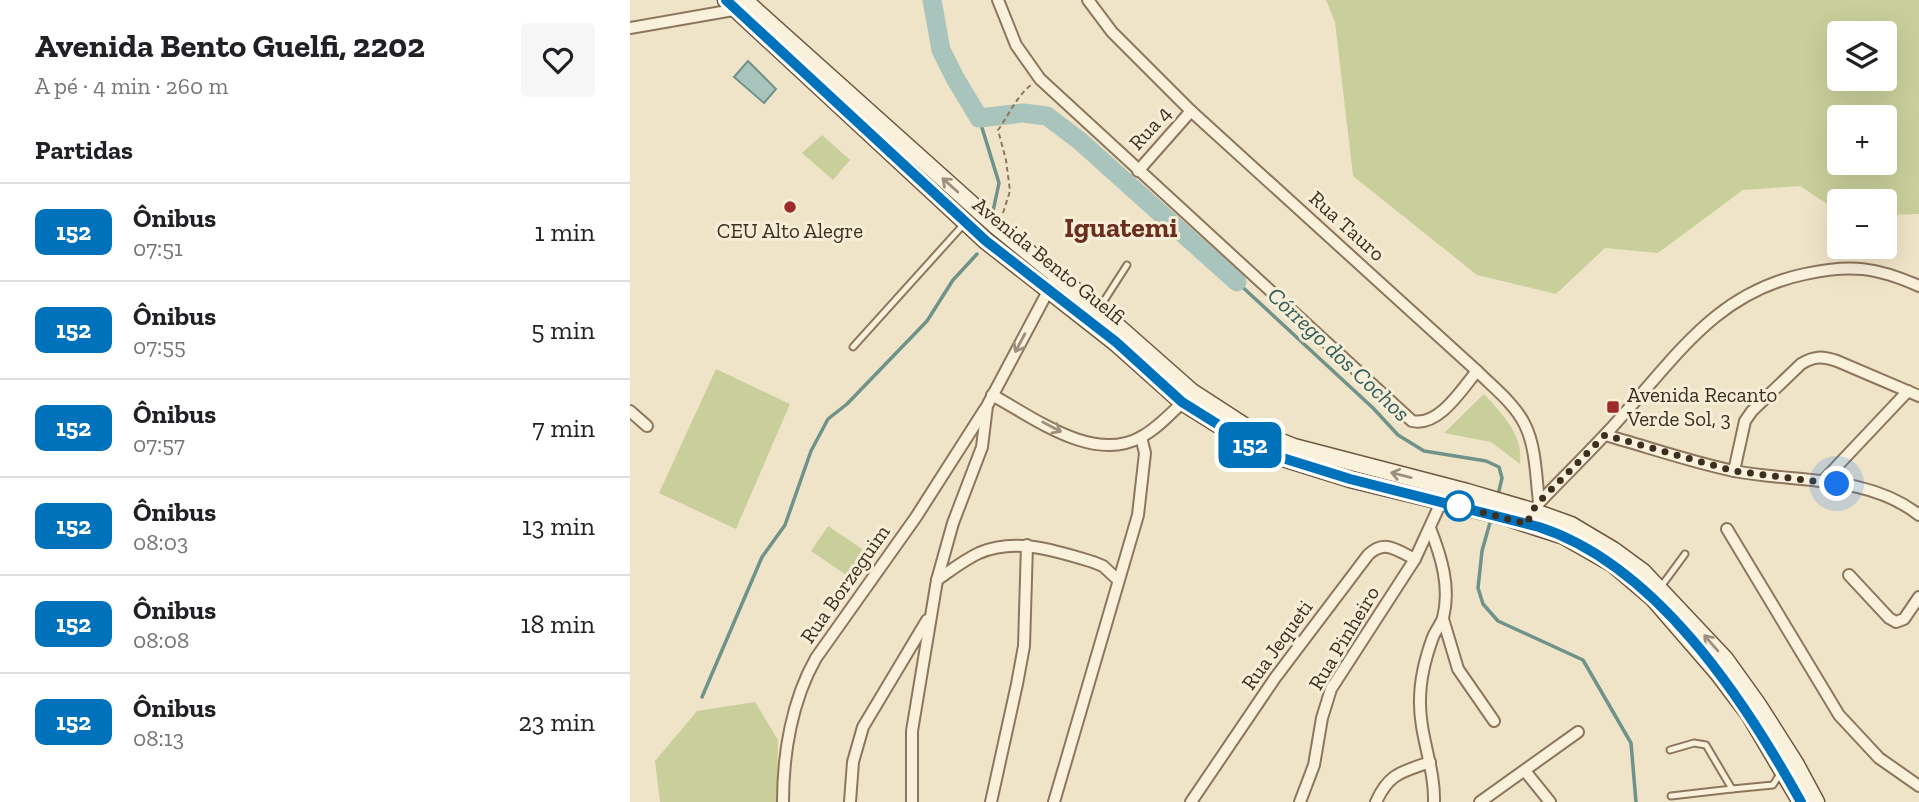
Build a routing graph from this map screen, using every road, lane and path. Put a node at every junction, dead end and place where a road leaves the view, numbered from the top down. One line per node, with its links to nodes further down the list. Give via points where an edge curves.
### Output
1 (998, 0): 5 (street, via 1016,45)
2 (1088, 0): 6 (street, Rua Tauro, via 1112,32)
3 (744, 4): 4 (street); 9 (main road, Avenida Bento Guelfi); 11 (main road, Avenida Bento Guelfi, one-way to 3, via 996,226)
4 (630, 28)
5 (1040, 79): 7 (street); 8 (path, via 1016,100 998,130 1010,191)
6 (1191, 111): 7 (street, Rua 4); 15 (street, Rua Tauro)
7 (1138, 171): 15 (street, via 1412,421 1425,422 1440,412)
8 (1001, 219)
9 (966, 222): 11 (main road, Avenida Bento Guelfi, via 986,241); 14 (lane)
10 (1127, 265): 13 (lane)
11 (1053, 283): 13 (main road, Avenida Bento Guelfi); 17 (street, one-way to 17)
12 (1919, 285): 23 (street, via 1879,271 1835,267 1759,287 1699,331)
13 (1094, 315): 19 (main road, Avenida Bento Guelfi)
14 (853, 347)
15 (1478, 371): 28 (street, Rua Tauro, via 1525,426 1530,441)
16 (1908, 391): 18 (street); 25 (street, via 1837,361 1810,359 1745,421); 26 (street)
17 (992, 395): 20 (street); 24 (street, one-way to 24, via 1086,443 1115,445)
18 (1919, 396)
19 (1187, 397): 24 (street); 27 (main road, Avenida Bento Guelfi, via 1254,447 1273,455 1350,479)
20 (987, 406): 36 (street, via 982,447); 51 (street, Rua Borzeguim, via 803,681 794,708)
21 (630, 411): 22 (street)
22 (647, 426)
23 (1605, 435): 25 (street); 28 (street)
24 (1141, 437): 37 (street, via 1144,453 1138,514)
25 (1734, 471): 26 (street)
26 (1823, 481): 29 (street, via 1890,496)
27 (1444, 494): 28 (main road, Avenida Bento Guelfi); 30 (street, Rua Pinheiro)
28 (1533, 512): 38 (main road, Avenida Bento Guelfi, via 1614,550); 46 (main road, Avenida Bento Guelfi, via 1613,564 1653,598 1726,683)
29 (1919, 515)
30 (1430, 528): 34 (street, Rua Pinheiro); 41 (street, via 1444,570)
31 (1727, 529): 48 (street, via 1839,715 1879,758)
32 (1027, 545): 36 (street, via 978,553); 37 (street, via 1093,562); 54 (street, via 1024,646)
33 (1685, 554): 38 (lane)
34 (1415, 559): 56 (street, Rua Jequeti, via 1385,546 1368,555 1275,678); 57 (street, Rua Pinheiro, via 1331,689 1314,765)
35 (1849, 575): 39 (street, via 1896,622 1904,619)
36 (937, 580): 40 (street)
37 (1118, 580): 55 (street)
38 (1660, 588): 63 (main road, Avenida Bento Guelfi, one-way to 38, via 1732,668)
39 (1919, 597)
40 (930, 615): 52 (street, via 863,727 853,762); 53 (street, via 912,731)
41 (1443, 619): 42 (street, via 1458,669); 45 (street, via 1431,642 1420,688 1421,722)
42 (1494, 721)
43 (1578, 732): 47 (street)
44 (1670, 750): 49 (lane, via 1694,743 1706,745)
45 (1430, 762): 58 (street, via 1394,777); 59 (street)
46 (1783, 769): 49 (lane, via 1773,785); 62 (main road, Avenida Bento Guelfi)
47 (1525, 771): 60 (street); 61 (street)
48 (1919, 786)
49 (1732, 789): 50 (lane)
50 (1671, 796)
51 (783, 802)
52 (850, 802)
53 (912, 802)
54 (990, 802)
55 (1054, 802)
56 (1191, 802)
57 (1300, 802)
58 (1376, 802)
59 (1434, 802)
60 (1480, 802)
61 (1550, 802)
62 (1801, 802)
63 (1816, 802)

